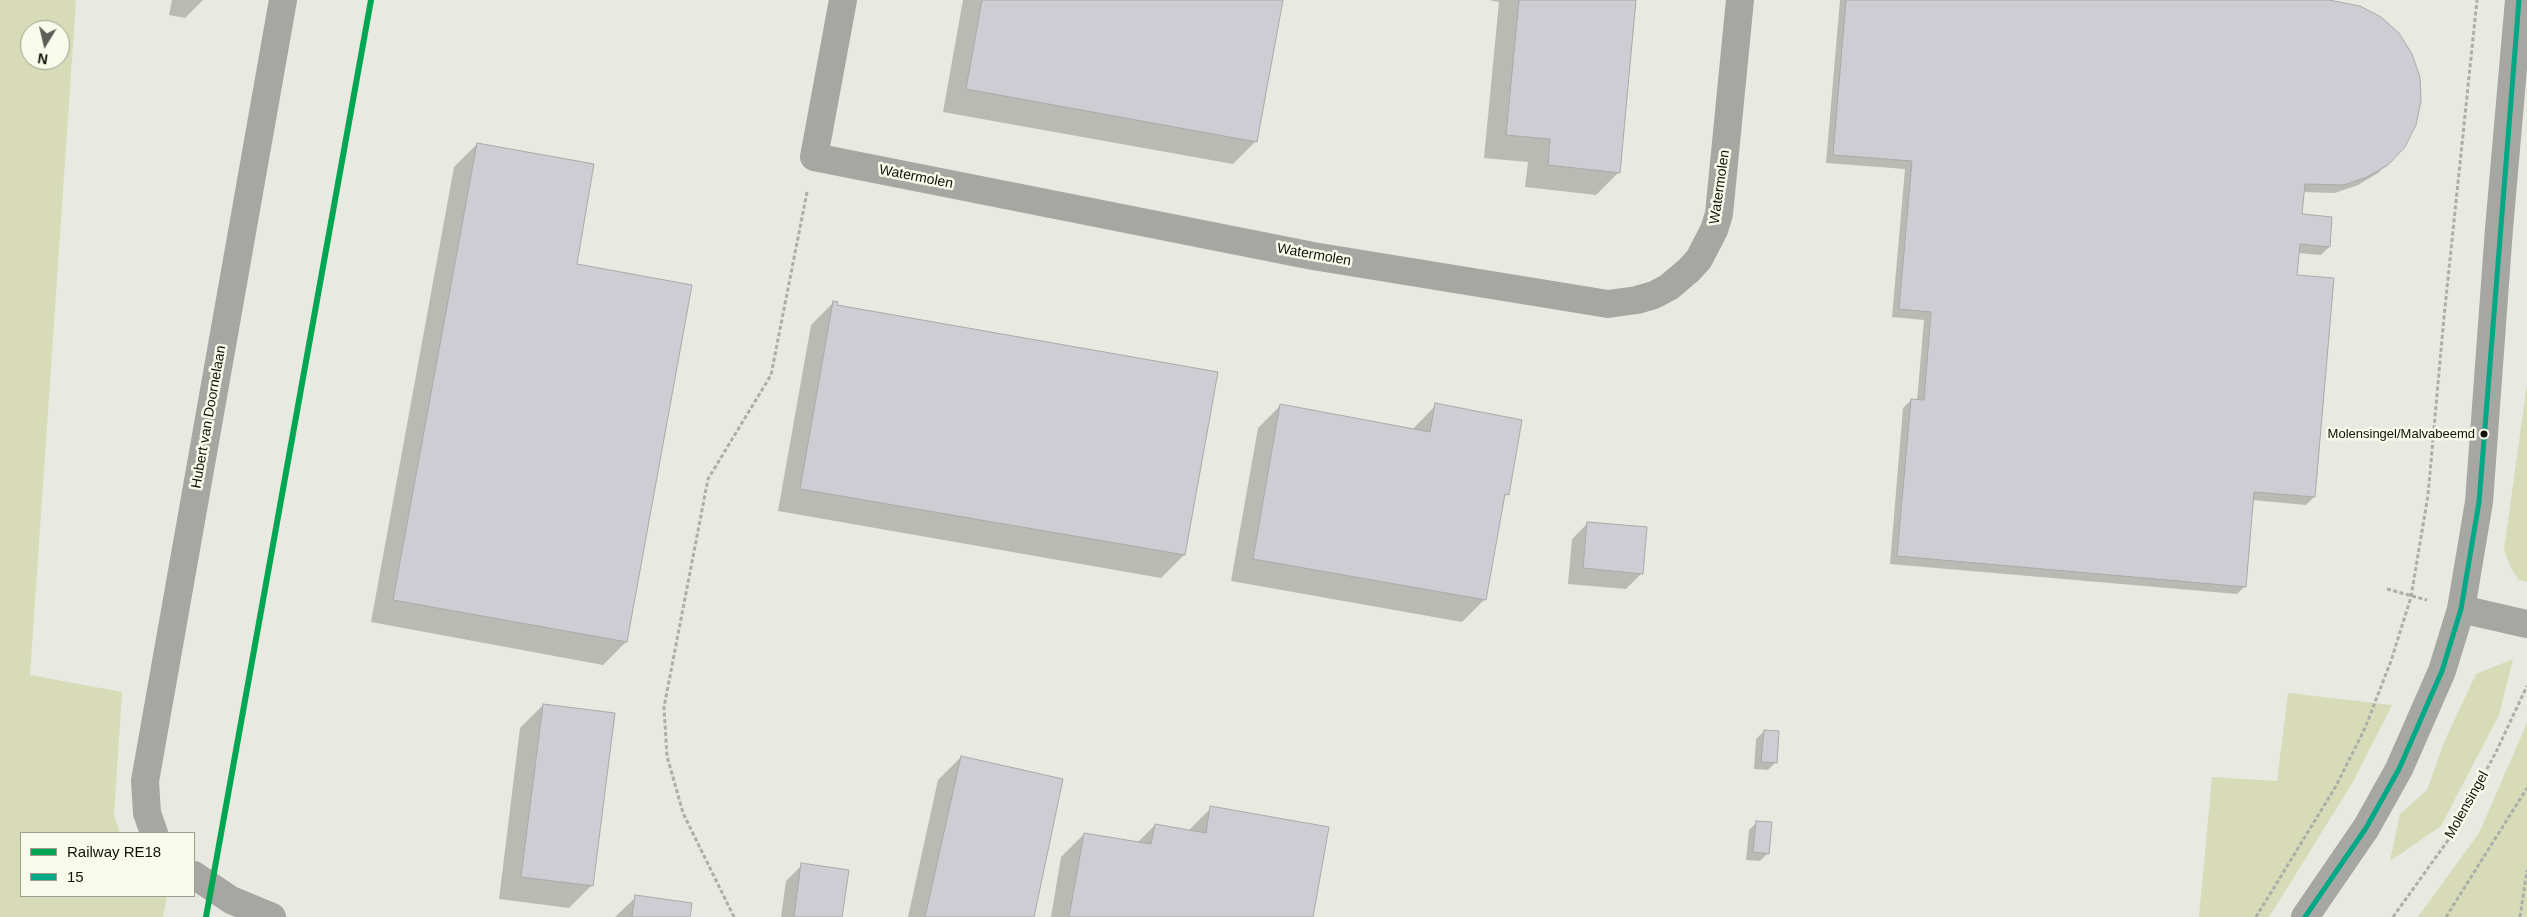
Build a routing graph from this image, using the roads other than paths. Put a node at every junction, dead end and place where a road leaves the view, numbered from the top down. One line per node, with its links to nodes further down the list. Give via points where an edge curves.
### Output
1 (283, 0): 7 (street, Hubert van Doornelaan, via 145,780 147,813)
2 (843, 0): 3 (street, Watermolen, via 814,157 1313,256 1594,303 1622,304 1654,295 1679,280 1699,259 1714,230)
3 (1740, 0)
4 (2519, 0): 5 (street, via 2480,502)
5 (2461, 608): 6 (street); 10 (street, via 2442,671 2392,783 2366,828)
6 (2527, 624)
7 (154, 832)
8 (195, 876): 9 (street, via 231,900)
9 (272, 917)
10 (2305, 917)

